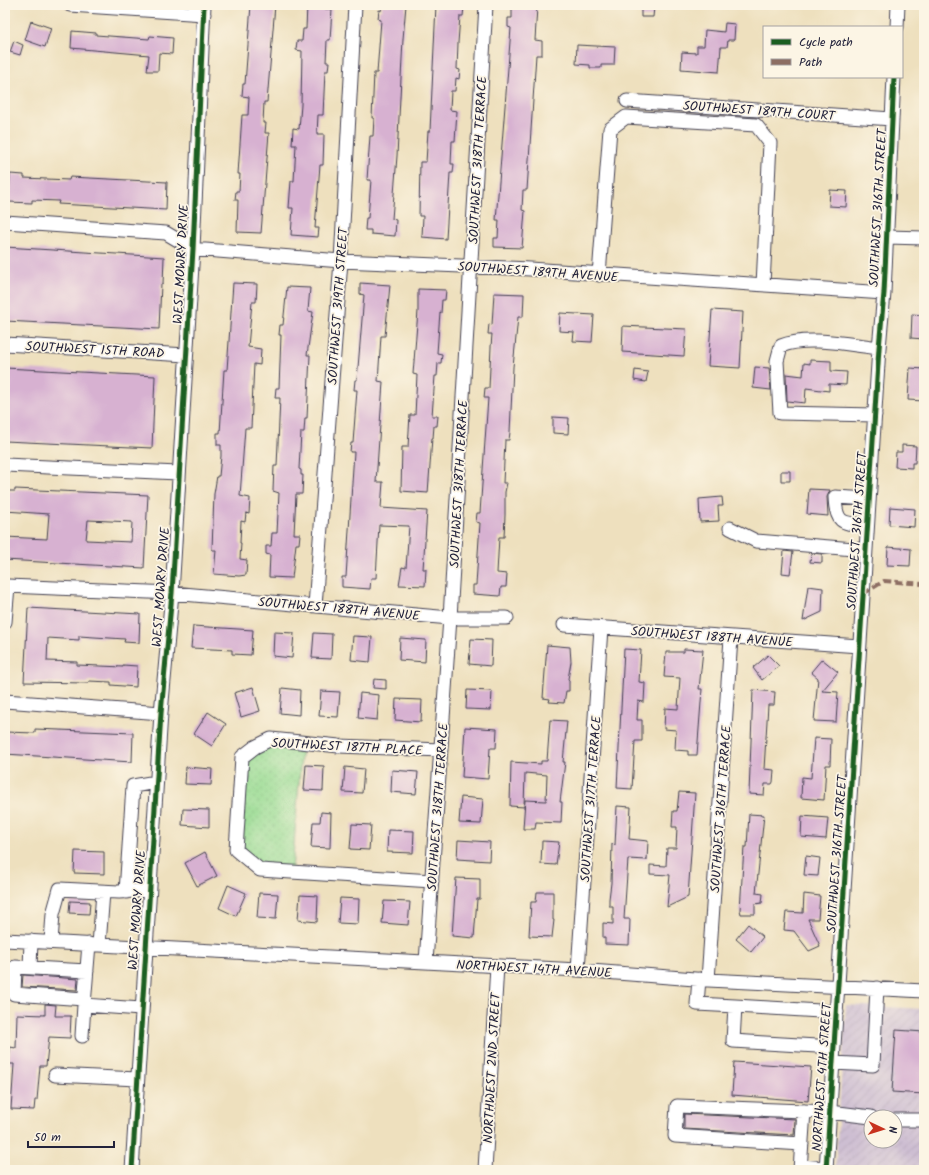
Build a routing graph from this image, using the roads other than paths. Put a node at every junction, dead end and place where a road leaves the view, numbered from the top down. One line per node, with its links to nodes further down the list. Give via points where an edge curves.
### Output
1 (70, 5): 5 (street)
2 (355, 5): 14 (street, SOUTHWEST 319TH STREET)
3 (486, 5): 15 (street, SOUTHWEST 318TH TERRACE)
4 (898, 5): 6 (street)
5 (204, 10): 13 (street, WEST MOWRY DRIVE)
6 (897, 26)
7 (894, 78): 9 (street, SOUTHWEST 316TH STREET)
8 (627, 101): 9 (street, SOUTHWEST 189TH COURT)
9 (892, 119): 11 (street, SOUTHWEST 316TH STREET)
10 (5, 222): 13 (street, via 166,234)
11 (887, 237): 12 (street); 18 (street, SOUTHWEST 316TH STREET)
12 (924, 238)
13 (192, 250): 14 (street, SOUTHWEST 189TH AVENUE); 21 (street, WEST MOWRY DRIVE)
14 (341, 261): 15 (street, SOUTHWEST 189TH AVENUE); 30 (street, SOUTHWEST 319TH STREET)
15 (471, 266): 16 (street, SOUTHWEST 189TH AVENUE); 31 (street, SOUTHWEST 318TH TERRACE)
16 (599, 275): 17 (street, SOUTHWEST 189TH AVENUE); 17 (street, via 610,129 626,117 756,125 770,143)
17 (763, 285): 18 (street, SOUTHWEST 189TH AVENUE)
18 (884, 293): 20 (street, SOUTHWEST 316TH STREET)
19 (5, 344): 21 (street, SOUTHWEST 15TH ROAD)
20 (879, 348): 22 (street, SOUTHWEST 316TH STREET); 22 (street, via 810,341 791,342 781,346 776,361 780,413)
21 (186, 354): 24 (street, WEST MOWRY DRIVE)
22 (875, 414): 25 (street, SOUTHWEST 316TH STREET)
23 (5, 465): 24 (street)
24 (178, 473): 29 (street, WEST MOWRY DRIVE)
25 (869, 499): 26 (street, SOUTHWEST 316TH STREET); 26 (street, via 835,497 839,520 847,524)
26 (867, 525): 28 (street, SOUTHWEST 316TH STREET)
27 (730, 528): 28 (street, via 756,541)
28 (866, 550): 37 (street, SOUTHWEST 316TH STREET)
29 (172, 593): 30 (street, SOUTHWEST 188TH AVENUE); 33 (street, SOUTHWEST 188TH AVENUE, via 8,586); 39 (street, WEST MOWRY DRIVE)
30 (315, 606): 31 (street, SOUTHWEST 188TH AVENUE)
31 (450, 618): 32 (street, SOUTHWEST 188TH AVENUE); 40 (street, SOUTHWEST 318TH TERRACE)
32 (507, 618)
33 (5, 622)
34 (564, 625): 35 (street, SOUTHWEST 188TH AVENUE)
35 (601, 628): 36 (street, SOUTHWEST 188TH AVENUE); 54 (street, SOUTHWEST 317TH TERRACE)
36 (731, 638): 37 (street, SOUTHWEST 188TH AVENUE); 56 (street, SOUTHWEST 316TH TERRACE)
37 (859, 646): 57 (street, SOUTHWEST 316TH STREET)
38 (5, 701): 39 (street)
39 (161, 713): 41 (street, WEST MOWRY DRIVE)
40 (441, 750): 42 (street, SOUTHWEST 318TH TERRACE); 42 (street, SOUTHWEST 187TH PLACE, via 339,746 271,739 242,757 236,850 260,870)
41 (156, 782): 43 (street, WEST MOWRY DRIVE); 45 (street, via 134,786)
42 (432, 881): 51 (street, SOUTHWEST 318TH TERRACE)
43 (149, 890): 45 (street); 50 (street, WEST MOWRY DRIVE)
44 (103, 892): 45 (street); 48 (street, via 60,889 53,914); 49 (street)
45 (126, 892)
46 (5, 940): 47 (street, NORTHWEST 14TH AVENUE)
47 (31, 941): 48 (street, NORTHWEST 14TH AVENUE); 53 (street)
48 (51, 942): 49 (street, NORTHWEST 14TH AVENUE)
49 (94, 945): 50 (street, NORTHWEST 14TH AVENUE); 55 (street)
50 (145, 947): 51 (street, NORTHWEST 14TH AVENUE); 62 (street, WEST MOWRY DRIVE)
51 (426, 962): 52 (street, NORTHWEST 14TH AVENUE)
52 (496, 966): 54 (street, NORTHWEST 14TH AVENUE); 78 (street, NORTHWEST 2ND STREET)
53 (30, 968): 55 (street); 60 (street, via 15,967 14,994)
54 (578, 970): 56 (street, NORTHWEST 14TH AVENUE)
55 (87, 971): 60 (street)
56 (704, 980): 57 (street, NORTHWEST 14TH AVENUE); 61 (street, SOUTHWEST 316TH TERRACE, via 697,1004)
57 (838, 986): 58 (street, NORTHWEST 14TH AVENUE); 63 (street, NORTHWEST 4TH STREET)
58 (877, 988): 59 (street, NORTHWEST 14TH AVENUE); 66 (street, via 873,1066)
59 (924, 991)
60 (84, 1002): 62 (street); 64 (street)
61 (735, 1006): 63 (street); 65 (street, via 733,1041)
62 (141, 1009): 68 (street, WEST MOWRY DRIVE)
63 (837, 1012): 65 (street, NORTHWEST 4TH STREET)
64 (82, 1036)
65 (834, 1047): 66 (street, NORTHWEST 4TH STREET)
66 (833, 1063): 70 (street, NORTHWEST 4TH STREET)
67 (55, 1075): 68 (street)
68 (137, 1079): 77 (street, WEST MOWRY DRIVE)
69 (804, 1111): 70 (street); 74 (street); 74 (street, via 677,1106 675,1136)
70 (830, 1112): 71 (street); 76 (street, NORTHWEST 4TH STREET)
71 (863, 1116)
72 (903, 1120): 73 (street)
73 (924, 1120)
74 (802, 1144): 75 (street)
75 (800, 1168): 76 (street)
76 (826, 1169)
77 (132, 1170)
78 (485, 1170)

